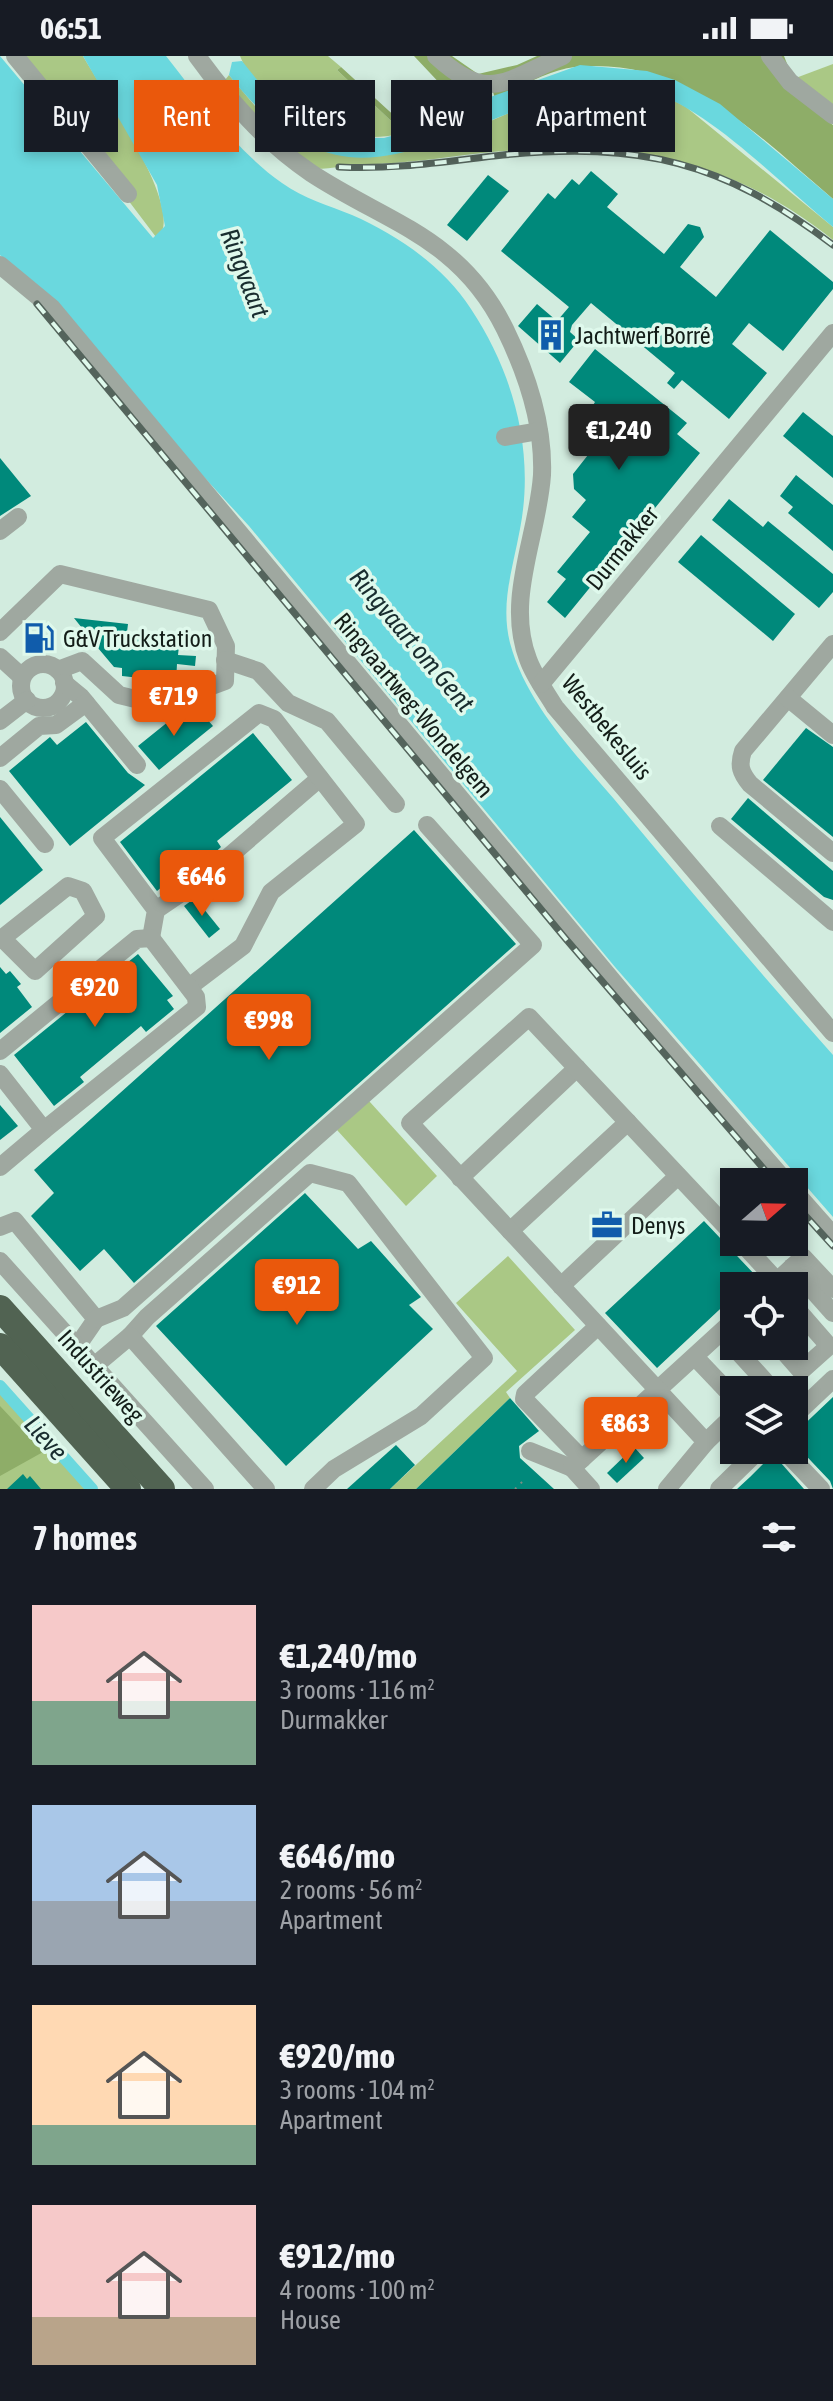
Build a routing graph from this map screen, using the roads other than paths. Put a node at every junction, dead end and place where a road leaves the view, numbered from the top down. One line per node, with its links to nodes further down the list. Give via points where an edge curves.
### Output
1 (15, 56): 7 (street)
2 (436, 56): 3 (street, via 458,77 484,85)
3 (563, 56)
4 (770, 56): 6 (street, via 790,82)
5 (209, 60): 10 (street, Westbekesluis, via 244,115 295,161 409,226 480,291 517,357)
6 (833, 115)
7 (128, 194)
8 (0, 265): 47 (street, Ringvaartweg-Wondelgem, via 52,308)
9 (833, 333): 20 (street, Durmakker)
10 (539, 431): 11 (street); 20 (street, Westbekesluis, via 539,508 520,607 528,660)
11 (505, 437)
12 (18, 517): 13 (street)
13 (0, 531)
14 (0, 632): 17 (street, via 60,574 209,610 226,646)
15 (833, 644): 21 (street)
16 (0, 657): 19 (street)
17 (225, 660): 18 (street, via 225,681 160,705 119,695 82,661); 30 (street, via 258,671 288,703 327,721)
18 (61, 676): 19 (street, via 38,664); 22 (street, via 62,697 50,706); 23 (street)
19 (22, 677): 22 (street)
20 (541, 684): 40 (street, Westbekesluis, via 565,719)
21 (788, 698): 25 (street); 34 (street, via 743,751 741,773)
22 (27, 700): 24 (street)
23 (86, 703): 26 (street, via 56,725 39,726); 27 (street)
24 (0, 721)
25 (833, 735)
26 (0, 758)
27 (137, 765)
28 (320, 778): 35 (street, via 206,876); 35 (street, via 274,719 259,713 102,838); 39 (street, via 356,824 271,892 243,946)
29 (0, 789): 33 (street)
30 (396, 804)
31 (427, 825): 64 (street, via 533,945 123,1308)
32 (720, 826): 36 (street)
33 (45, 844)
34 (833, 853)
35 (156, 910): 37 (street)
36 (833, 922)
37 (151, 938): 39 (street); 41 (street, via 137,939)
38 (2, 940): 38 (street, via 35,971 96,916 83,891 68,886)
39 (189, 987): 45 (street, via 197,1007)
40 (833, 1033)
41 (0, 1051)
42 (577, 1068): 44 (street); 49 (street); 49 (street, via 529,1017 410,1123)
43 (0, 1074): 45 (street)
44 (628, 1122): 48 (street); 53 (street)
45 (44, 1130): 46 (street)
46 (0, 1167)
47 (774, 1168)
48 (678, 1176): 51 (street); 60 (street)
49 (460, 1178): 53 (street)
50 (808, 1207): 54 (street)
51 (720, 1220)
52 (0, 1227): 64 (street, via 15,1221)
53 (510, 1231): 60 (street)
54 (833, 1235)
55 (752, 1256): 58 (street)
56 (0, 1261): 70 (street, Industrieweg)
57 (792, 1267): 59 (street); 61 (street, via 803,1257); 63 (street)
58 (765, 1272)
59 (787, 1272)
60 (561, 1286): 66 (street)
61 (833, 1289)
62 (0, 1308): 85 (highway, Industrieweg)
63 (833, 1313)
64 (96, 1319): 70 (street)
65 (808, 1322): 72 (street, via 829,1346 801,1371)
66 (598, 1326): 76 (street); 81 (street, via 524,1399)
67 (720, 1333): 71 (street)
68 (130, 1336): 73 (street); 87 (street); 88 (street, via 310,1173 348,1183 484,1358 421,1416 334,1469)
69 (0, 1346): 84 (highway)
70 (76, 1348): 73 (street, Industrieweg)
71 (695, 1357): 75 (street); 76 (street)
72 (791, 1360)
73 (93, 1367): 86 (street, Industrieweg)
74 (833, 1379): 77 (street)
75 (720, 1383)
76 (658, 1390): 79 (street); 81 (street)
77 (808, 1403)
78 (720, 1429): 79 (street)
79 (706, 1442): 90 (street)
80 (530, 1451): 81 (street)
81 (577, 1464): 89 (street)
82 (745, 1464): 91 (street)
83 (797, 1464): 92 (street)
84 (128, 1489)
85 (162, 1489)
86 (205, 1489)
87 (266, 1489)
88 (313, 1489)
89 (591, 1489)
90 (667, 1489)
91 (719, 1489)
92 (821, 1489)

